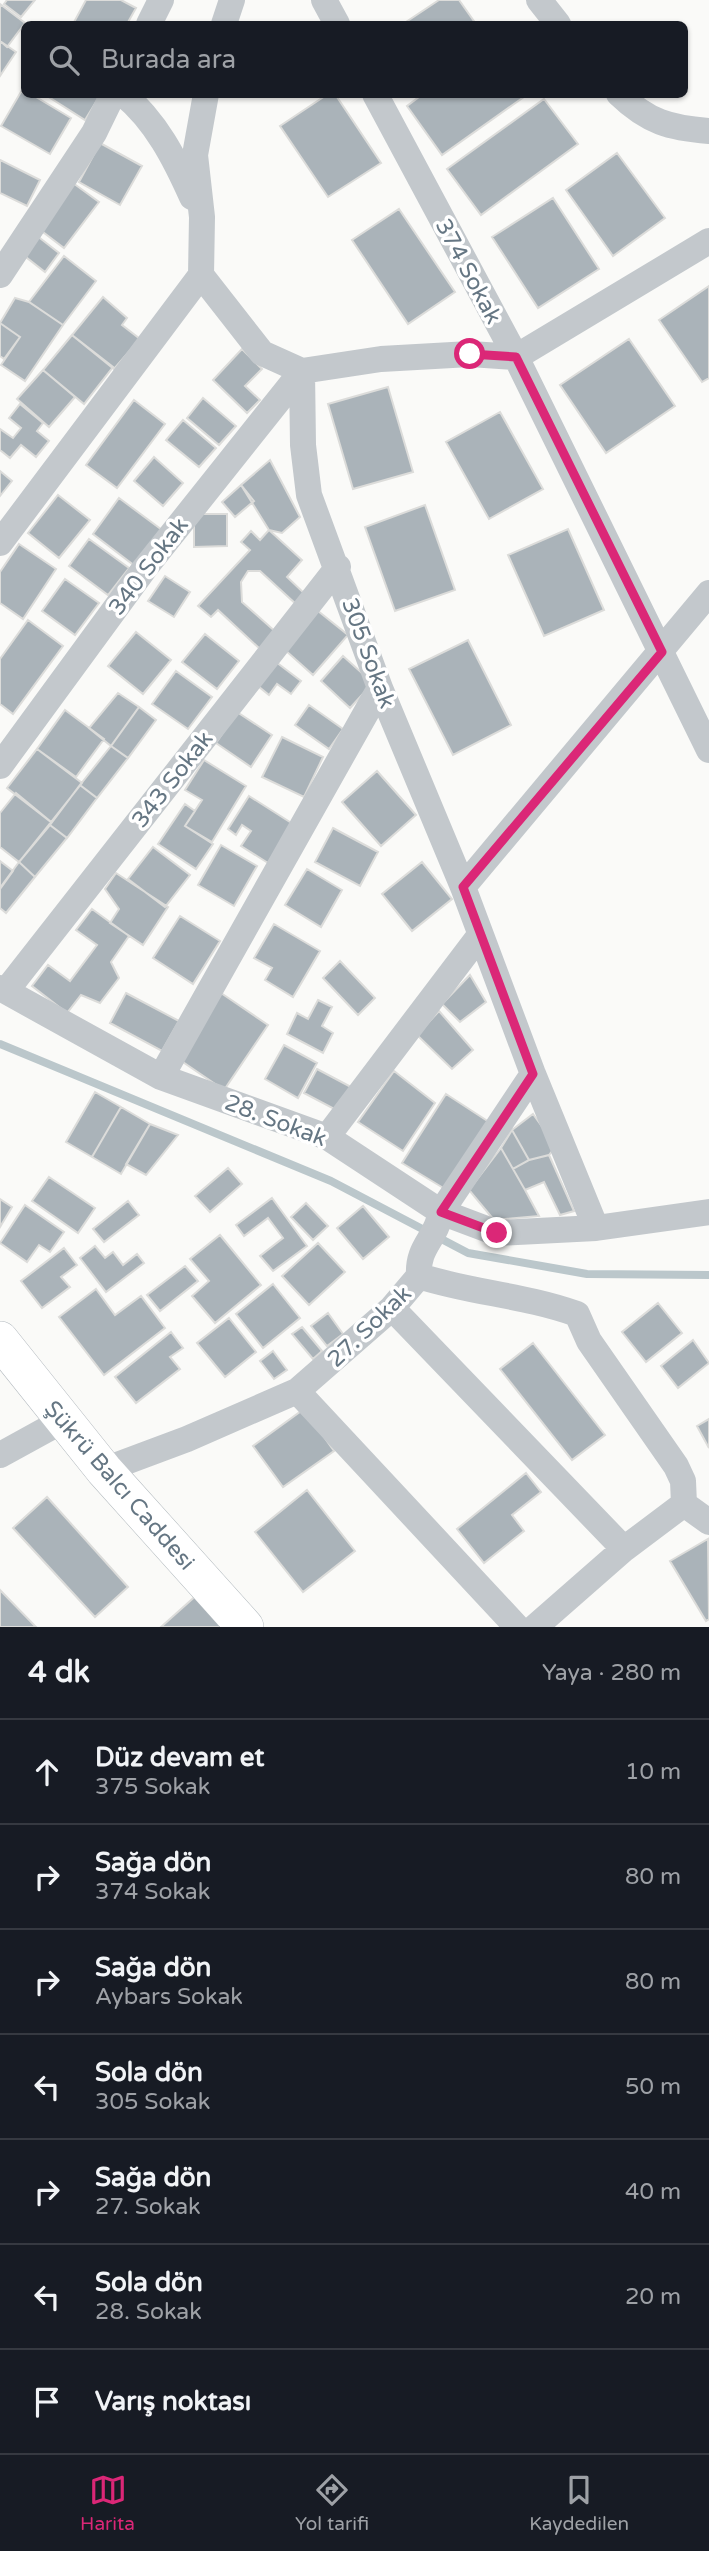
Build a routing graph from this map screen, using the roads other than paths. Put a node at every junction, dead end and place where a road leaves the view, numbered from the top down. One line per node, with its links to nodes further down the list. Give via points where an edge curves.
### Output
1 (161, 0): 5 (street)
2 (232, 0): 6 (street)
3 (324, 0): 7 (street)
4 (539, 0): 8 (street)
5 (150, 21)
6 (225, 21)
7 (335, 21)
8 (556, 21)
9 (111, 98): 17 (street, via 94,133)
10 (128, 98): 15 (street, via 173,155)
11 (205, 98): 15 (street, via 195,155)
12 (377, 98): 19 (street, 374 Sokak)
13 (623, 98): 14 (street, via 639,113 676,129)
14 (709, 131)
15 (202, 217): 18 (street)
16 (709, 241): 19 (street)
17 (0, 275)
18 (201, 275): 20 (street, via 262,353); 21 (street)
19 (516, 357): 20 (street, via 470,354 381,359); 24 (street, 374 Sokak)
20 (302, 371): 22 (street, 305 Sokak, via 309,495); 27 (street, 340 Sokak, via 145,568)
21 (0, 542)
22 (338, 567): 25 (street, 305 Sokak); 30 (street, 343 Sokak)
23 (709, 593): 24 (street)
24 (662, 652): 26 (street, 374 Sokak); 28 (street)
25 (380, 688): 28 (street, 305 Sokak); 32 (street)
26 (709, 750)
27 (0, 766)
28 (463, 887): 29 (street, 305 Sokak)
29 (480, 935): 31 (street, 305 Sokak); 33 (street)
30 (3, 990): 32 (street, 28. Sokak)
31 (533, 1074): 35 (street, 27. Sokak); 36 (street, 305 Sokak)
32 (161, 1077): 33 (street, 28. Sokak)
33 (327, 1137): 35 (street, 28. Sokak)
34 (709, 1212): 36 (street, 28. Sokak)
35 (440, 1219): 36 (street, 28. Sokak, via 497,1233); 37 (street, 27. Sokak)
36 (596, 1228)
37 (418, 1268): 38 (street, 27. Sokak); 44 (street, via 455,1288 538,1300 577,1314 589,1341 676,1466 683,1481)
38 (392, 1308): 40 (street, 27. Sokak); 46 (street)
39 (0, 1340): 41 (street, Şükrü Balcı Caddesi)
40 (297, 1391): 43 (street, 27. Sokak); 48 (street)
41 (62, 1421): 42 (street); 43 (street, Şükrü Balcı Caddesi)
42 (0, 1455)
43 (104, 1470): 47 (street, Şükrü Balcı Caddesi)
44 (684, 1504): 45 (street); 46 (street)
45 (709, 1522)
46 (624, 1549): 49 (street)
47 (245, 1627)
48 (517, 1627)
49 (535, 1627)

